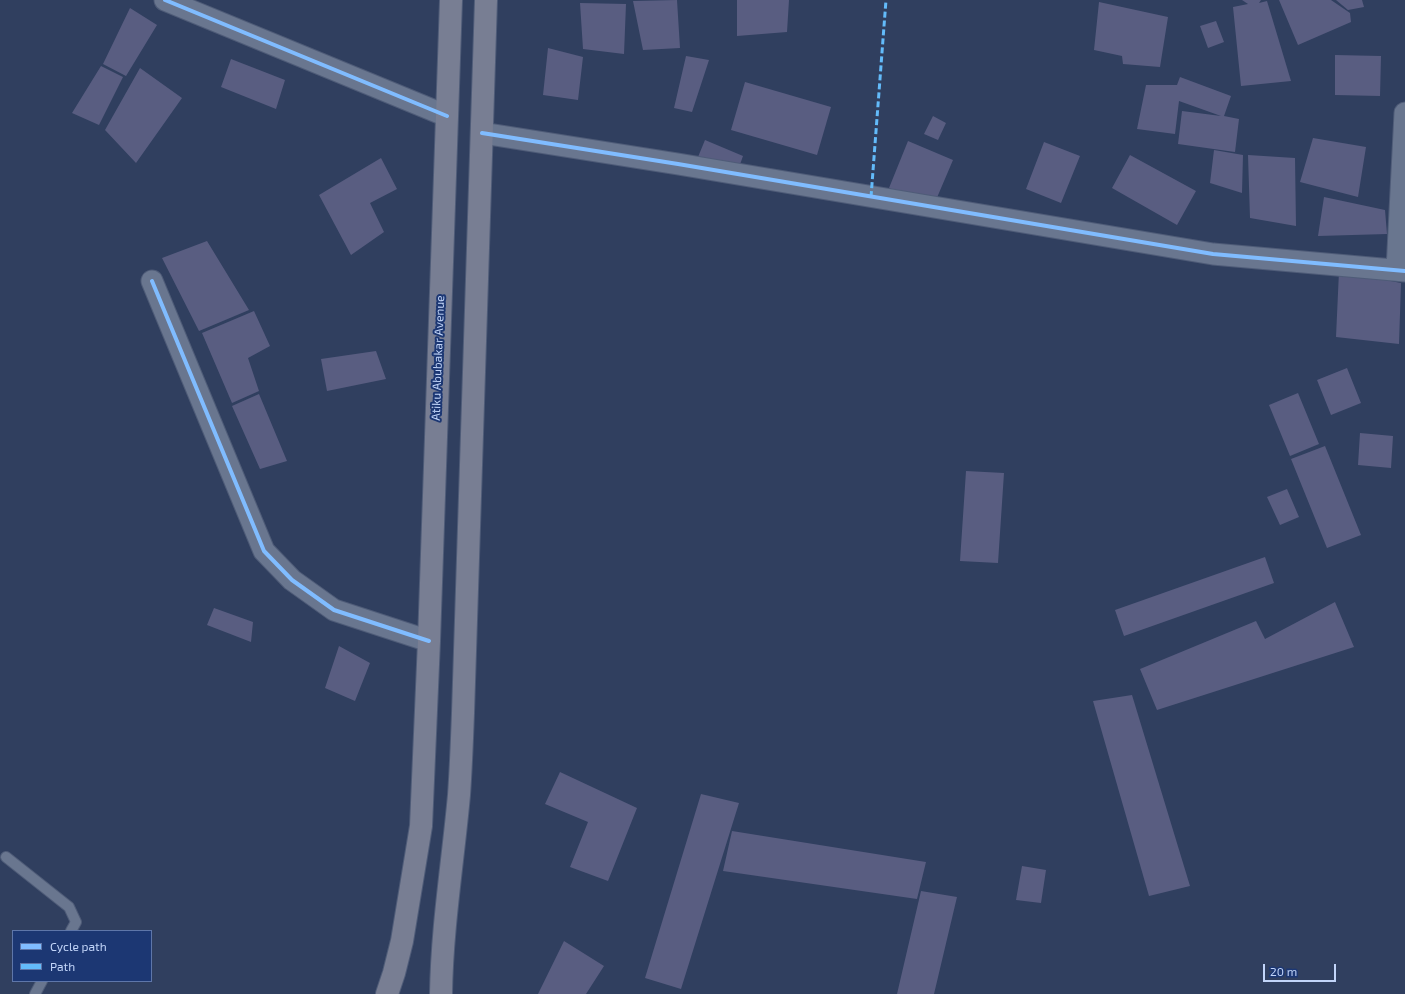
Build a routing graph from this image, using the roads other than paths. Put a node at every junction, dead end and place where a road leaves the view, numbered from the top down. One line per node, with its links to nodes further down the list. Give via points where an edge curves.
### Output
1 (165, 0): 5 (street)
2 (451, 0): 5 (main road, Atiku Abubakar Avenue)
3 (486, 0): 6 (main road)
4 (1405, 113): 7 (street)
5 (447, 116): 9 (main road, Atiku Abubakar Avenue)
6 (482, 133): 7 (street, via 1213,254); 15 (main road, via 463,713 459,794)
7 (1401, 271)
8 (152, 281): 9 (street, via 264,551 292,580 334,610)
9 (429, 641): 14 (main road, Atiku Abubakar Avenue, via 421,826 402,941)
10 (6, 857): 11 (lane, via 69,907 76,922)
11 (72, 930)
12 (41, 982): 13 (lane)
13 (34, 994)
14 (387, 994)
15 (441, 994)

